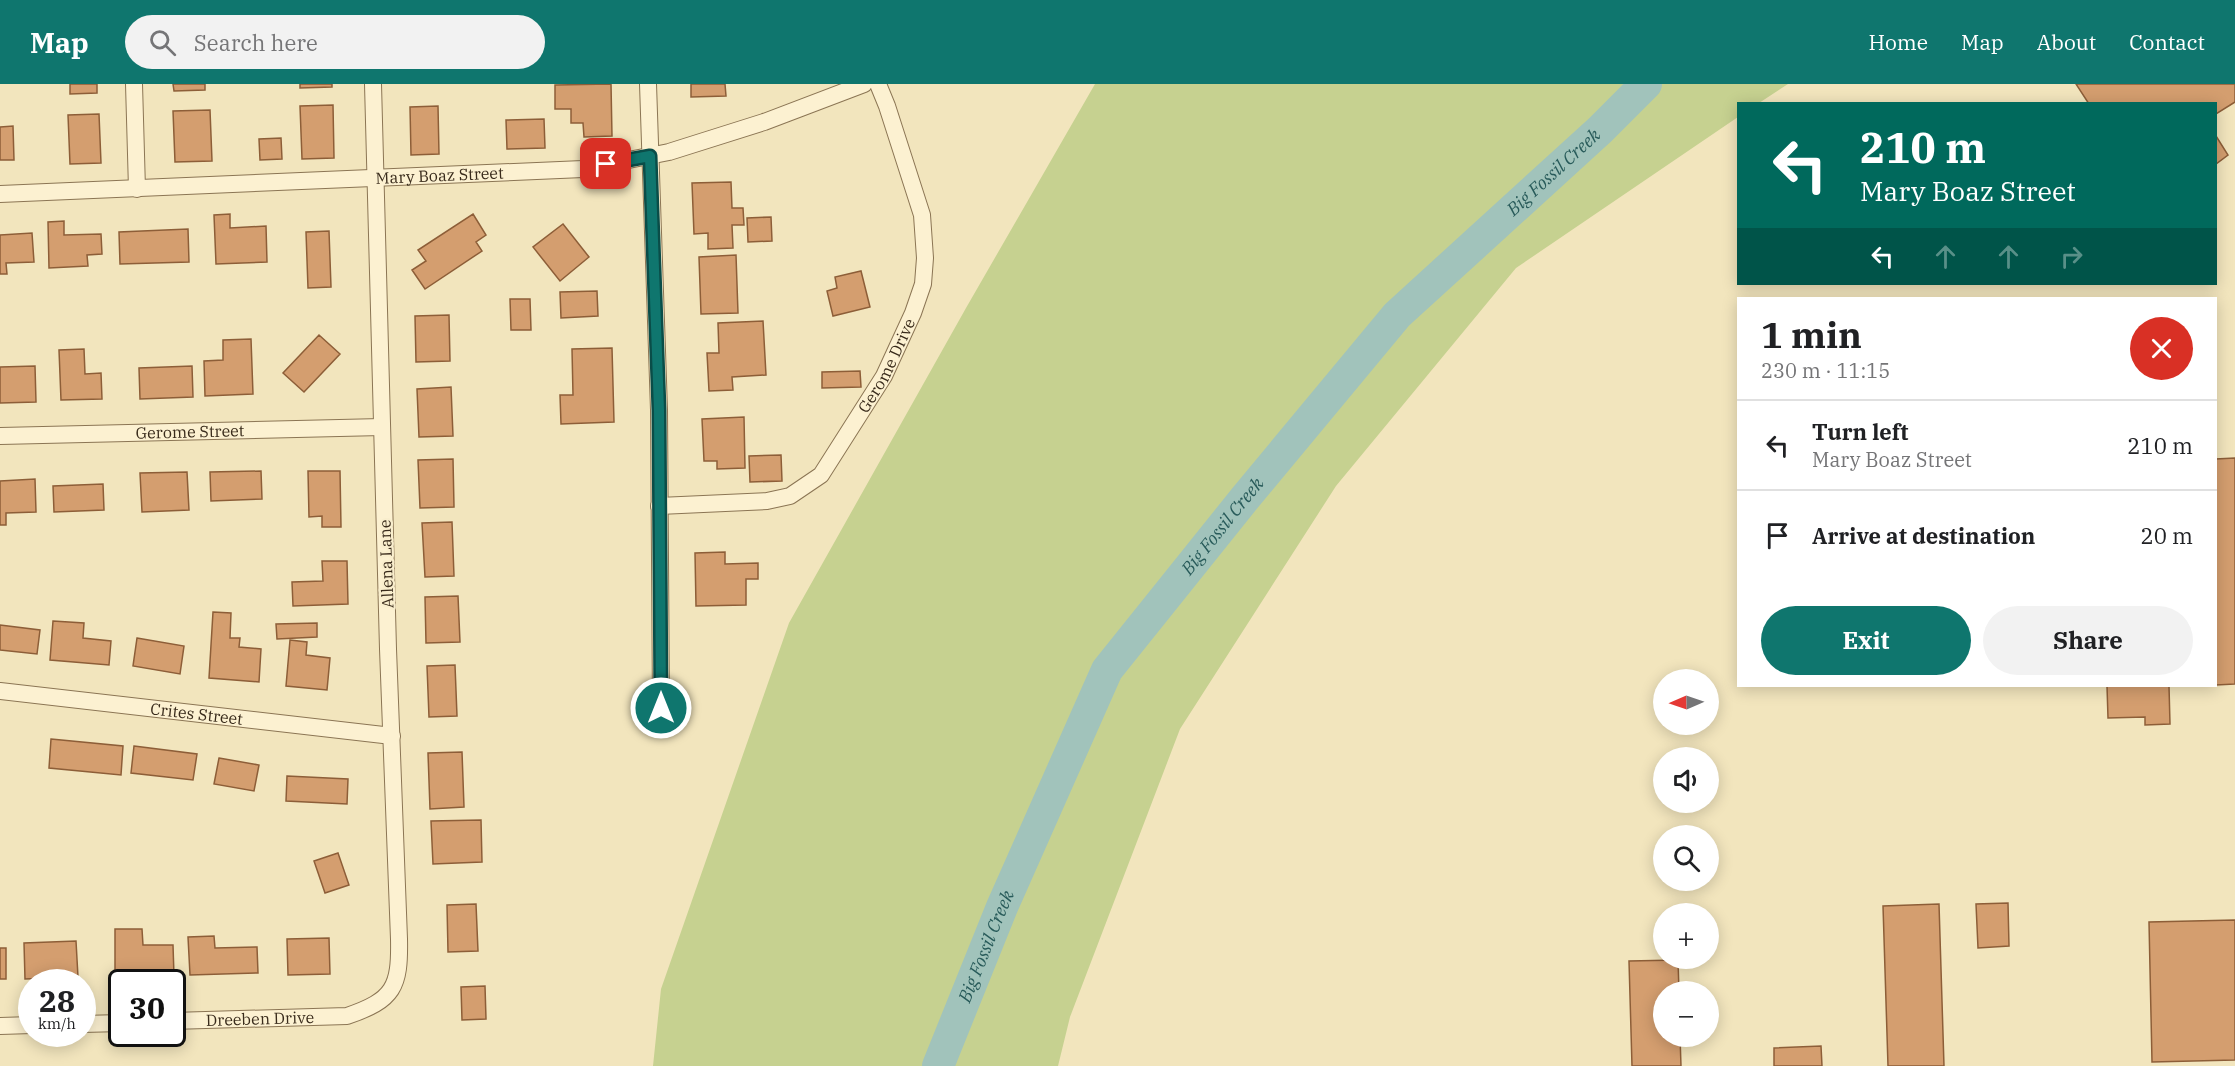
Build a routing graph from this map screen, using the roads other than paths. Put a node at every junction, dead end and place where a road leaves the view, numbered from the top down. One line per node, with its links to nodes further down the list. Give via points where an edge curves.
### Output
1 (134, 84): 8 (street)
2 (373, 84): 7 (street, Allena Lane)
3 (648, 84): 6 (street)
4 (864, 84): 6 (street, Mary Boaz Street, via 764,122)
5 (878, 84): 12 (street, Gerome Drive, via 922,215 925,258 913,313 884,376 821,475 790,496 767,501)
6 (650, 156): 7 (street, Mary Boaz Street, via 583,169); 12 (street)
7 (375, 178): 8 (street, Mary Boaz Street); 10 (street, Allena Lane)
8 (137, 189): 9 (street, Mary Boaz Street)
9 (0, 194)
10 (382, 428): 11 (street, Gerome Street); 15 (street, Allena Lane)
11 (0, 436)
12 (659, 506): 14 (street)
13 (0, 691): 15 (street, Crites Street)
14 (661, 708)
15 (392, 736): 16 (street, Allena Lane, via 400,962 395,984 385,998 371,1008)
16 (347, 1016): 17 (street, Dreeben Drive)
17 (186, 1021)
18 (18, 1025): 19 (street)
19 (0, 1026)

